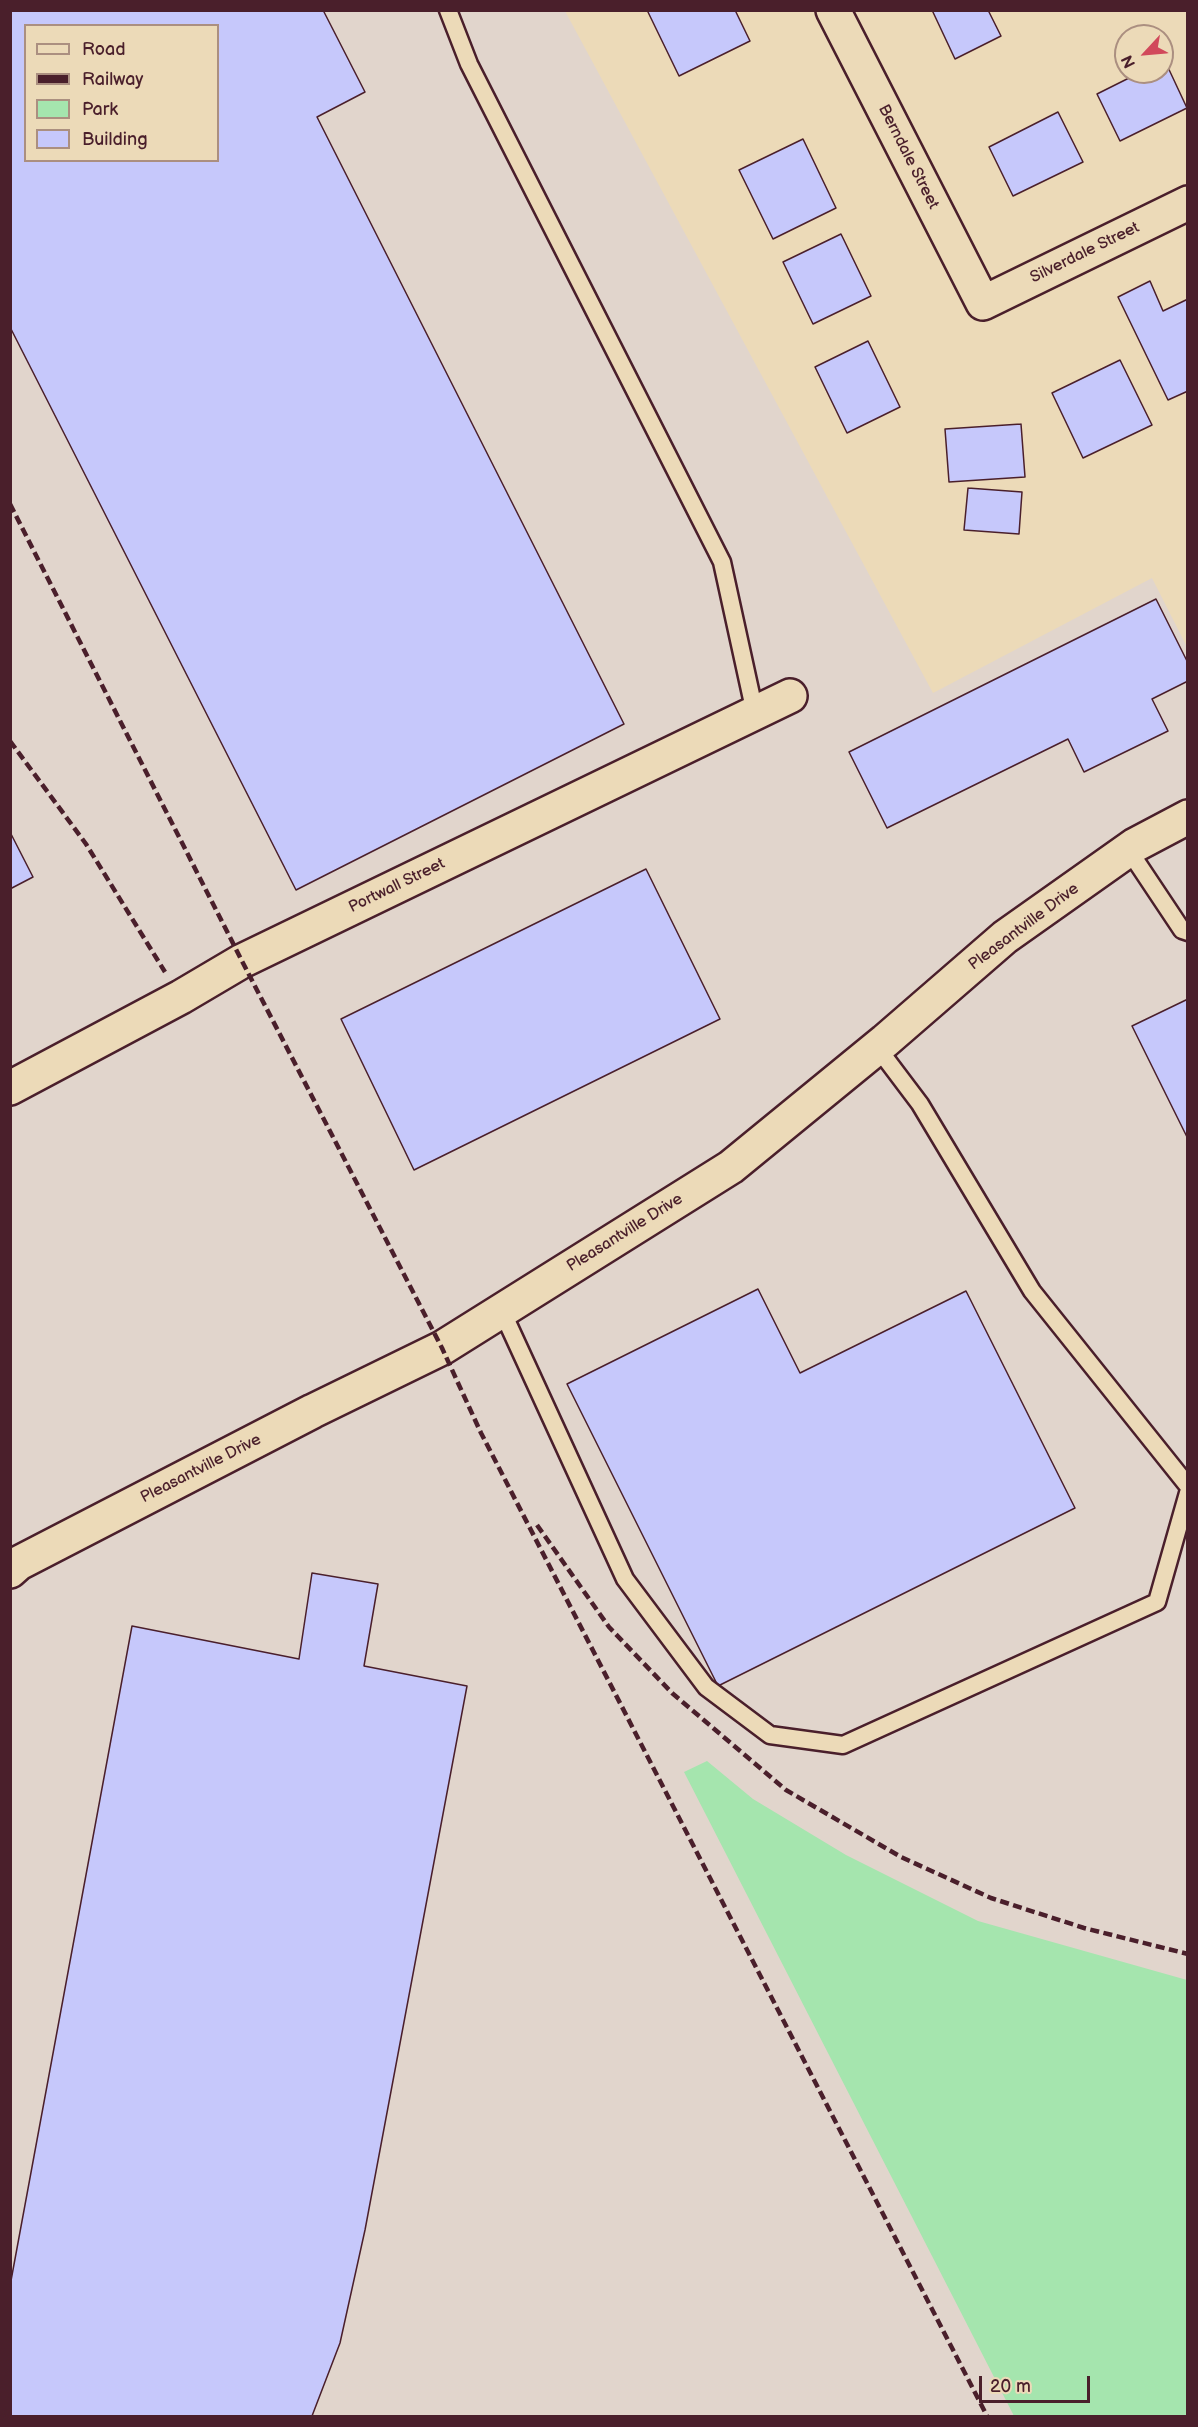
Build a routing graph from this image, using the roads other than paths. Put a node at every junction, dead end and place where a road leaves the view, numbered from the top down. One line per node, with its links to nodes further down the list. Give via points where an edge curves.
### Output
1 (448, 10): 6 (lane, via 469,64 722,562)
2 (833, 10): 4 (street, Berndale Street)
3 (1188, 203): 4 (street, Silverdale Street)
4 (983, 303)
5 (790, 696): 6 (street, Portwall Street)
6 (755, 713): 11 (street, Portwall Street, via 242,961)
7 (1188, 817): 8 (street, Pleasantville Drive)
8 (1128, 849): 9 (lane, via 1182,930); 10 (street, Pleasantville Drive, via 1005,937)
9 (1188, 932)
10 (877, 1047): 12 (street, Pleasantville Drive, via 730,1167); 13 (lane, via 920,1104 1032,1292)
11 (10, 1088)
12 (502, 1311): 14 (lane, via 625,1579 706,1687 770,1735 843,1745 1157,1602); 15 (street, Pleasantville Drive, via 442,1348)
13 (1188, 1486)
14 (1188, 1493)
15 (10, 1571)

